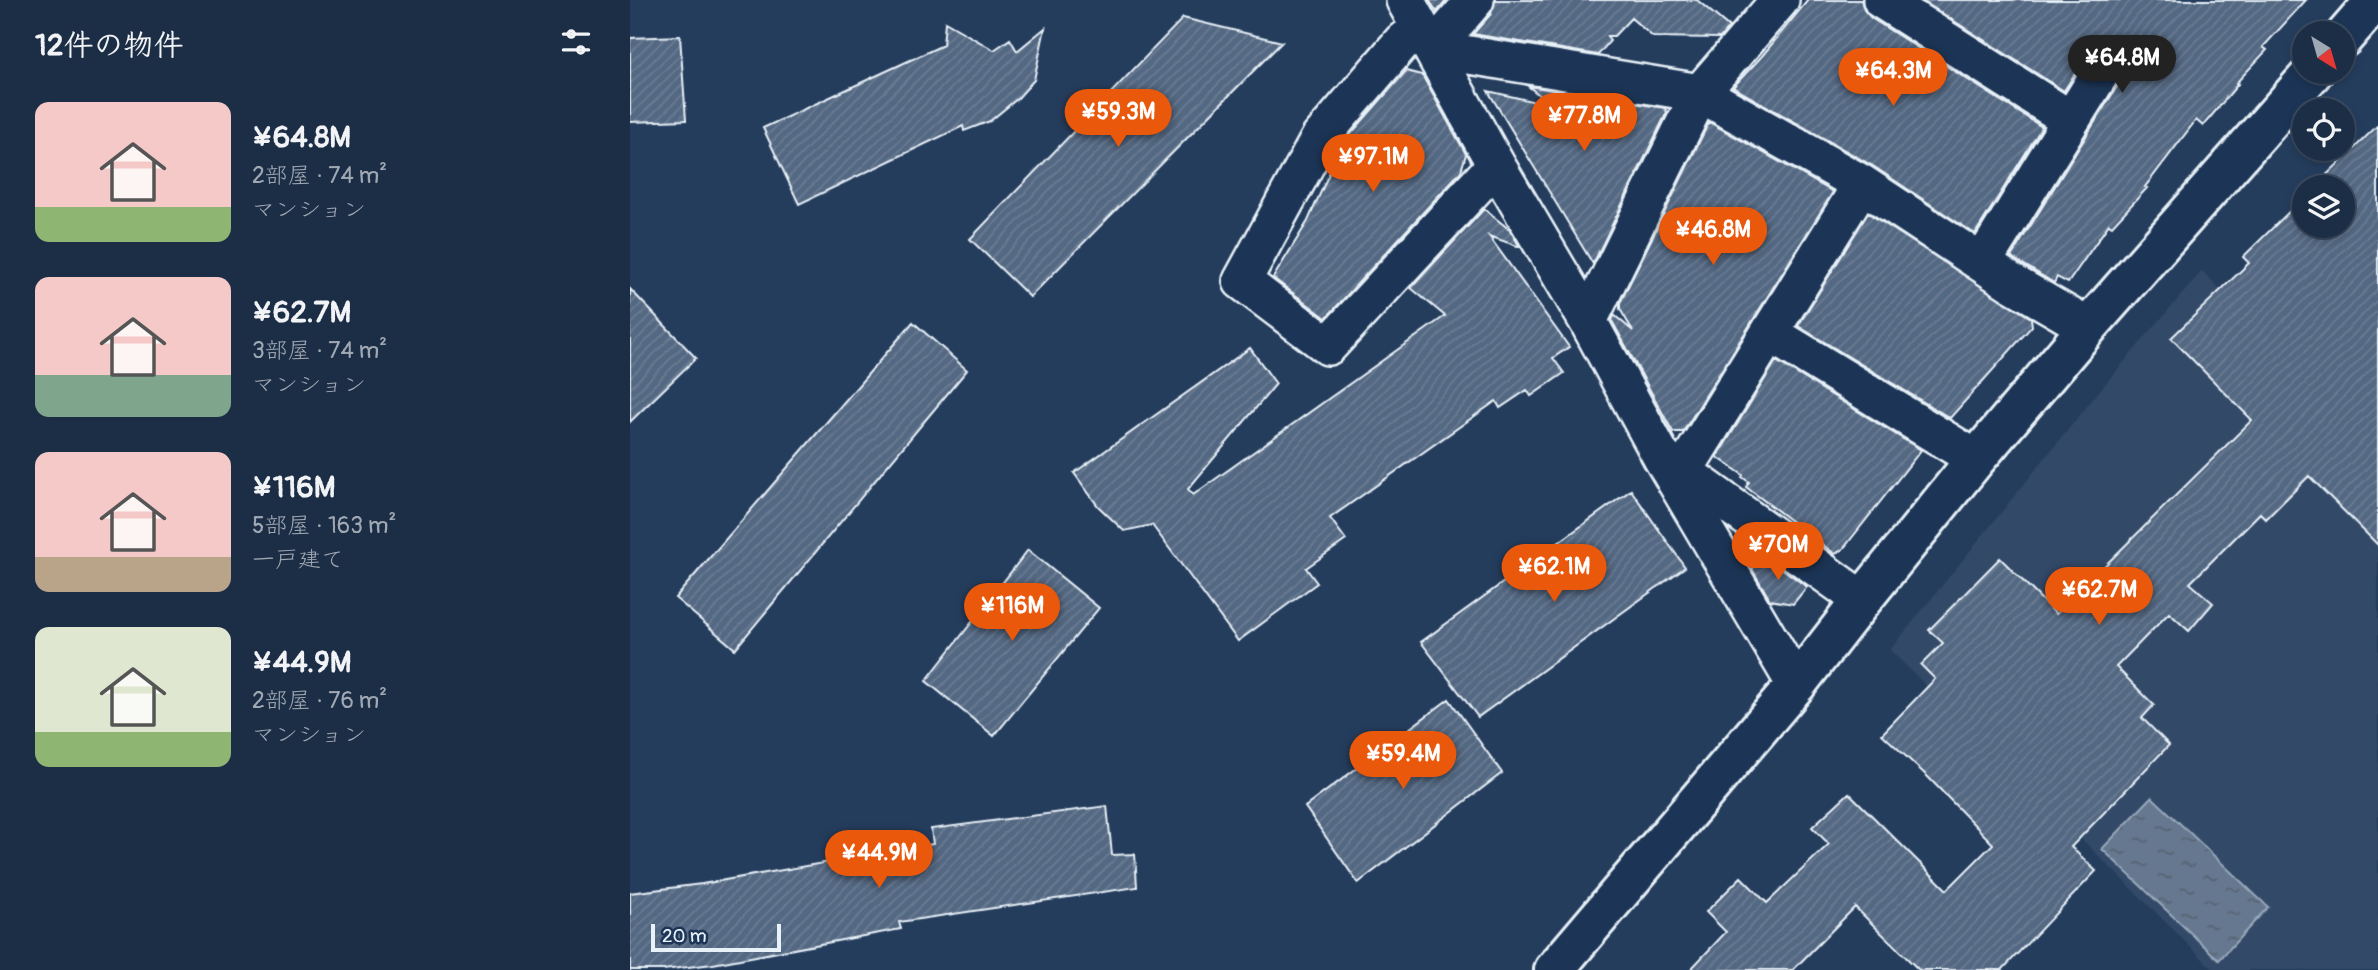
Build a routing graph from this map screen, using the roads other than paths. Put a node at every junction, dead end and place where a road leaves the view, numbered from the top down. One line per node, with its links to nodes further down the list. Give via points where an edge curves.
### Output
1 (1405, 0): 5 (street)
2 (1475, 0): 5 (street)
3 (1780, 0): 8 (street)
4 (1882, 0): 9 (street)
5 (1418, 45): 8 (street); 10 (street); 10 (street, via 1320,138 1242,281 1328,346)
6 (2106, 64): 9 (street)
7 (2302, 84): 14 (street)
8 (1700, 93): 11 (street); 13 (street)
9 (2071, 120): 12 (street)
10 (1496, 165): 13 (street)
11 (1862, 184): 12 (street); 15 (street)
12 (1982, 263): 14 (street)
13 (1588, 321): 17 (street)
14 (2088, 327): 16 (street)
15 (1770, 332): 16 (street); 17 (street)
16 (1976, 460): 18 (street)
17 (1672, 463): 18 (street); 19 (street)
18 (1861, 600): 19 (street)
19 (1796, 685): 20 (street)
20 (1554, 970)

